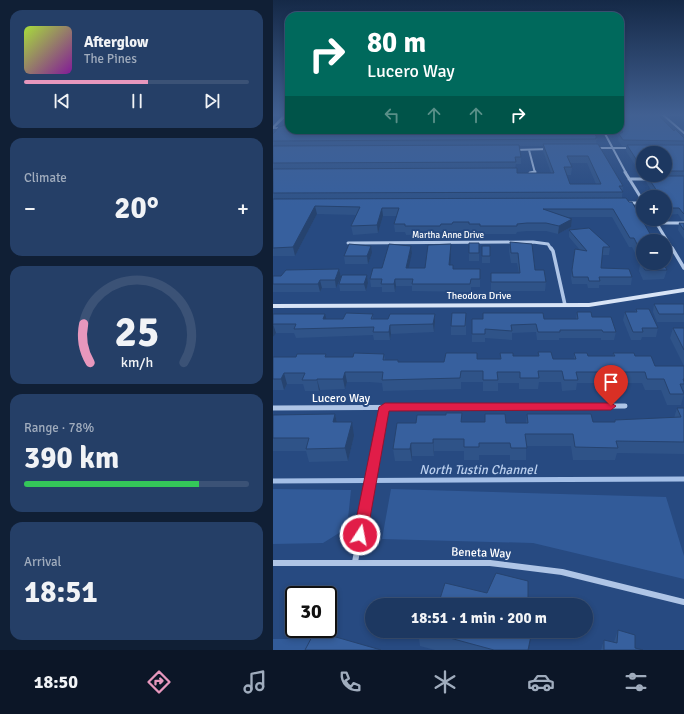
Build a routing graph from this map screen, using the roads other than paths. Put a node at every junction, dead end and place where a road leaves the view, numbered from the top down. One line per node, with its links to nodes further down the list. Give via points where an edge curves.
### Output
1 (611, 144): 3 (street)
2 (592, 148): 3 (street)
3 (613, 148): 4 (street); 9 (street)
4 (636, 148)
5 (557, 149): 7 (street)
6 (513, 150): 7 (street)
7 (529, 150): 8 (street, via 535,173)
8 (527, 173)
9 (629, 179): 10 (street); 11 (street)
10 (636, 179)
11 (636, 190)
12 (636, 202): 13 (street)
13 (627, 203)
14 (672, 223): 15 (street)
15 (684, 223)
16 (659, 226): 18 (street)
17 (348, 243): 20 (street, Martha Anne Drive, via 548,244 553,251)
18 (684, 268)
19 (684, 290): 20 (street, Theodora Drive, via 611,302)
20 (565, 305): 21 (street, Theodora Drive)
21 (273, 306)
22 (625, 406): 23 (street, Lucero Way)
23 (385, 407): 24 (street, Lucero Way); 25 (street)
24 (273, 408)
25 (355, 562): 26 (street, Beneta Way); 27 (street, Beneta Way, via 489,563 562,572)
26 (273, 563)
27 (684, 602)

